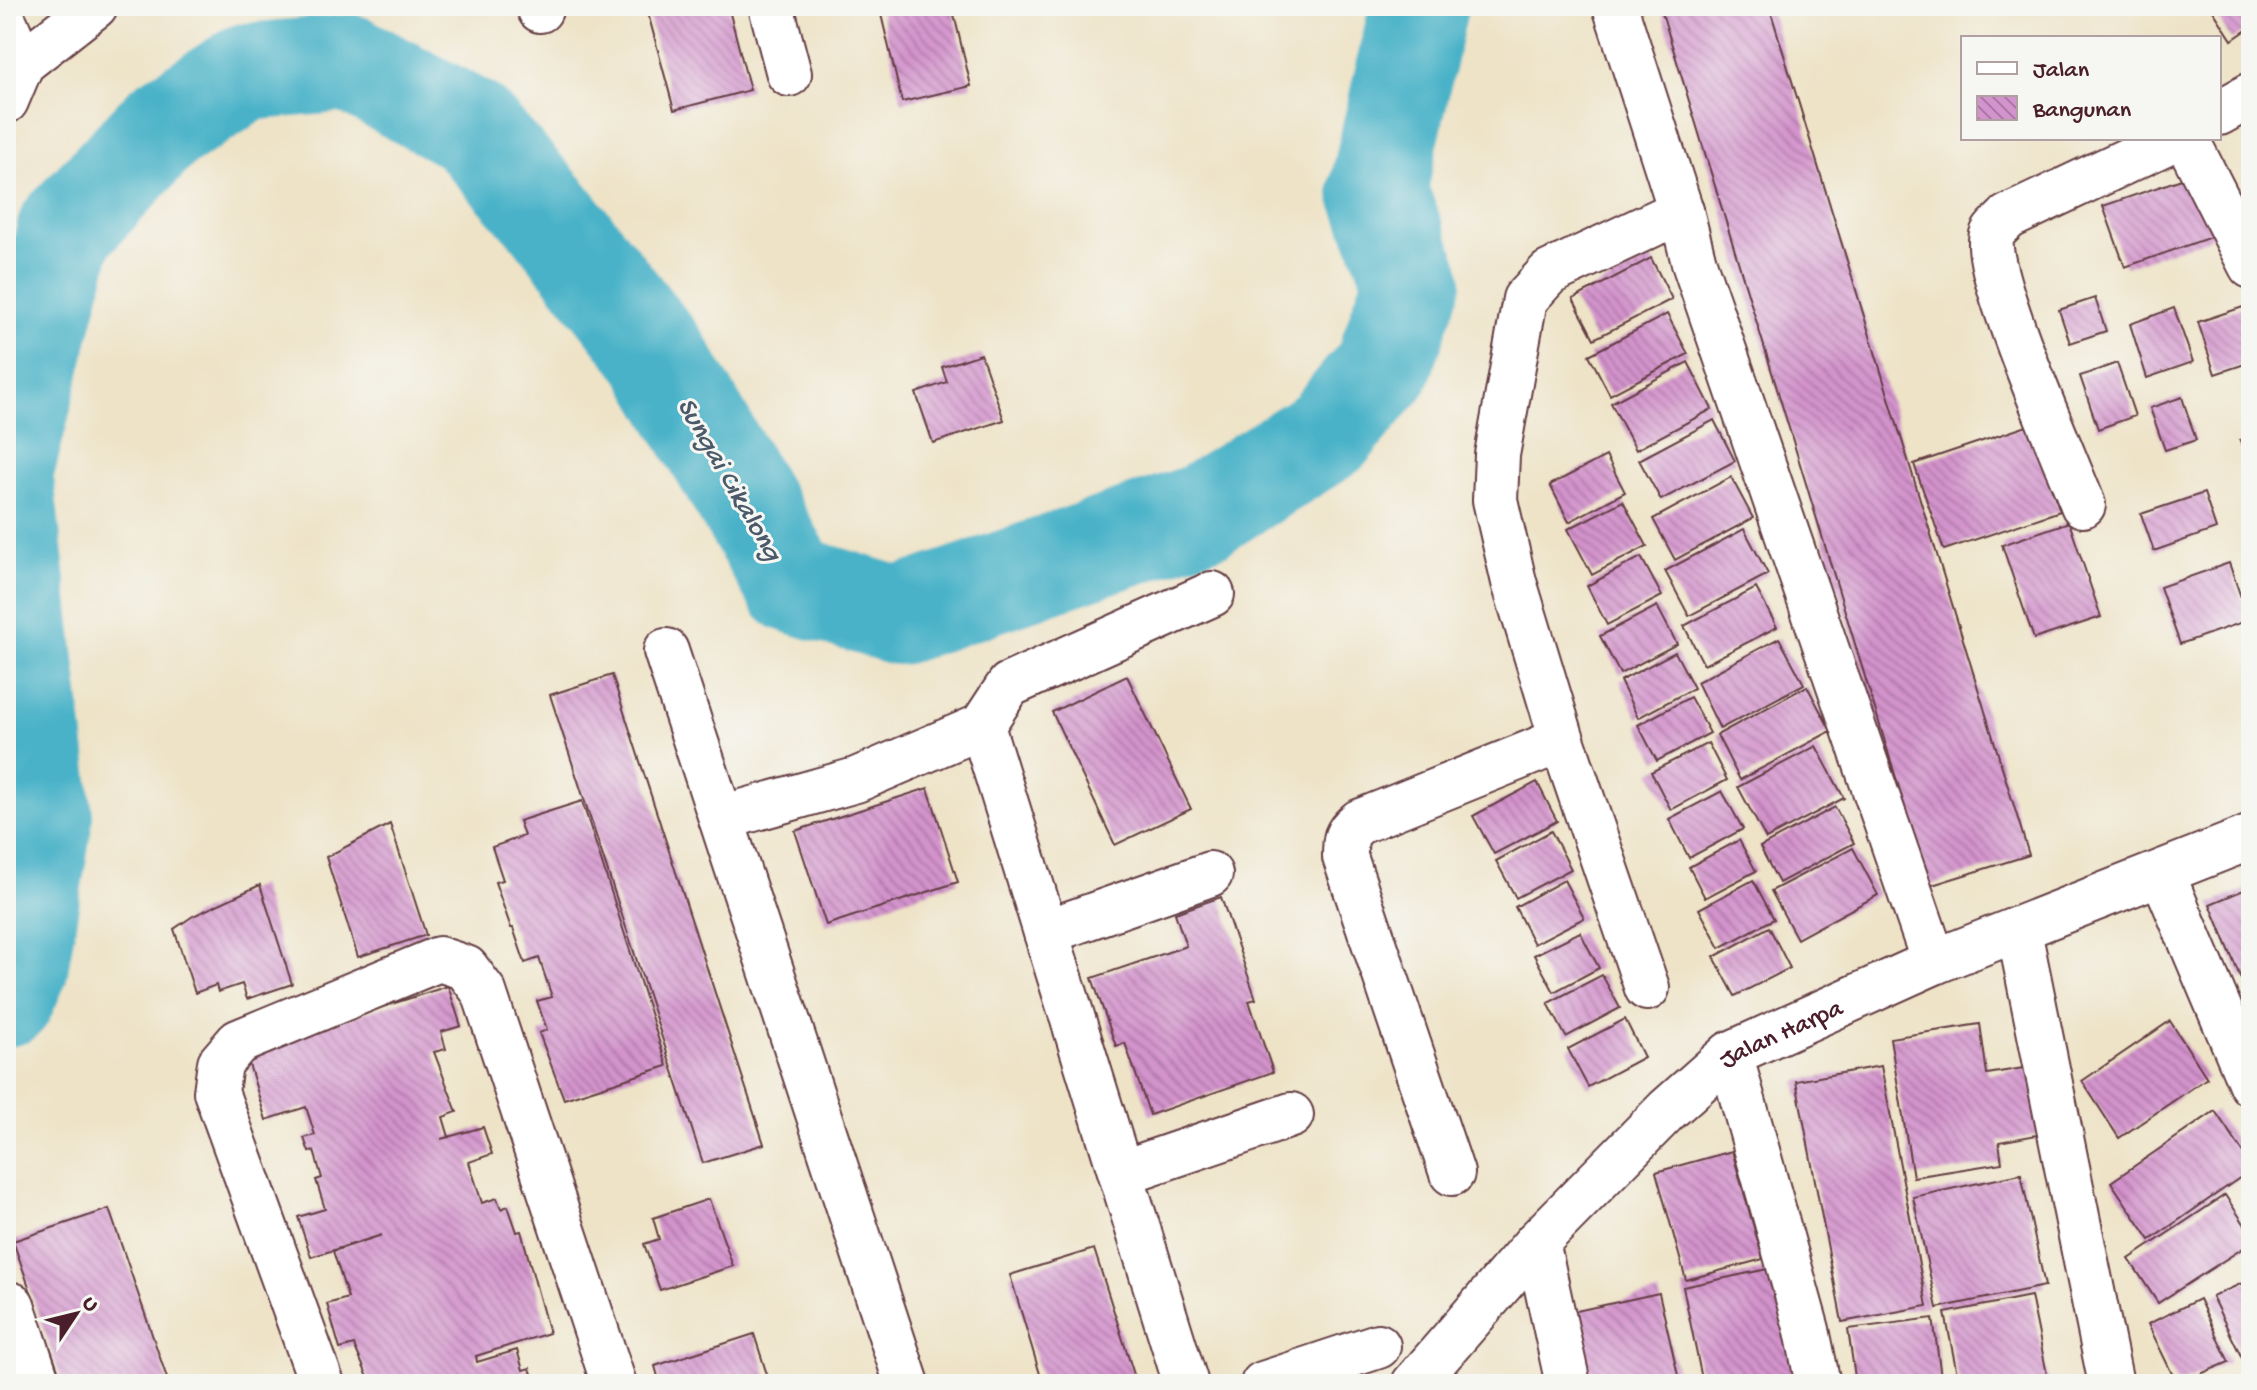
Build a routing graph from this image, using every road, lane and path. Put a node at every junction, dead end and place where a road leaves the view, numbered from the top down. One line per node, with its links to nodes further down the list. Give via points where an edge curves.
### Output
1 (95, 6): 4 (street)
2 (771, 6): 5 (street)
3 (1615, 6): 10 (street)
4 (11, 63)
5 (789, 74)
6 (2251, 95): 7 (street)
7 (2221, 112)
8 (2171, 140): 12 (street, via 2008,217 1991,235 1990,257 2017,339)
9 (2187, 140): 11 (street)
10 (1681, 211): 16 (street, via 1549,273 1525,299 1497,455 1495,500); 23 (street, via 1694,263)
11 (2251, 266)
12 (2083, 505)
13 (1212, 594): 15 (street, via 1009,685)
14 (666, 651): 17 (street)
15 (982, 726): 17 (street, via 856,780); 22 (street)
16 (1562, 740): 24 (street); 29 (street, via 1347,831 1345,857)
17 (721, 818): 36 (street)
18 (2251, 837): 19 (street, Jalan Harpa)
19 (2162, 873): 21 (street, Jalan Harpa); 26 (street)
20 (1210, 874): 22 (street)
21 (2019, 931): 23 (street, Jalan Harpa); 42 (street)
22 (1046, 932): 28 (street)
23 (1934, 962): 25 (street, Jalan Harpa)
24 (1647, 988)
25 (1730, 1054): 30 (street, Jalan Harpa); 41 (street)
26 (2251, 1084)
27 (1291, 1115): 28 (street)
28 (1121, 1173): 37 (street)
29 (1452, 1173)
30 (1537, 1242): 39 (street, Jalan Harpa); 40 (street)
31 (12, 1305): 33 (street)
32 (1378, 1346): 38 (street)
33 (38, 1384)
34 (322, 1384): 35 (street, via 216,1092 220,1063 238,1042 439,959 466,968 484,992)
35 (614, 1384)
36 (907, 1384)
37 (1186, 1384)
38 (1263, 1384)
39 (1414, 1384)
40 (1568, 1384)
41 (1818, 1384)
42 (2111, 1384)

